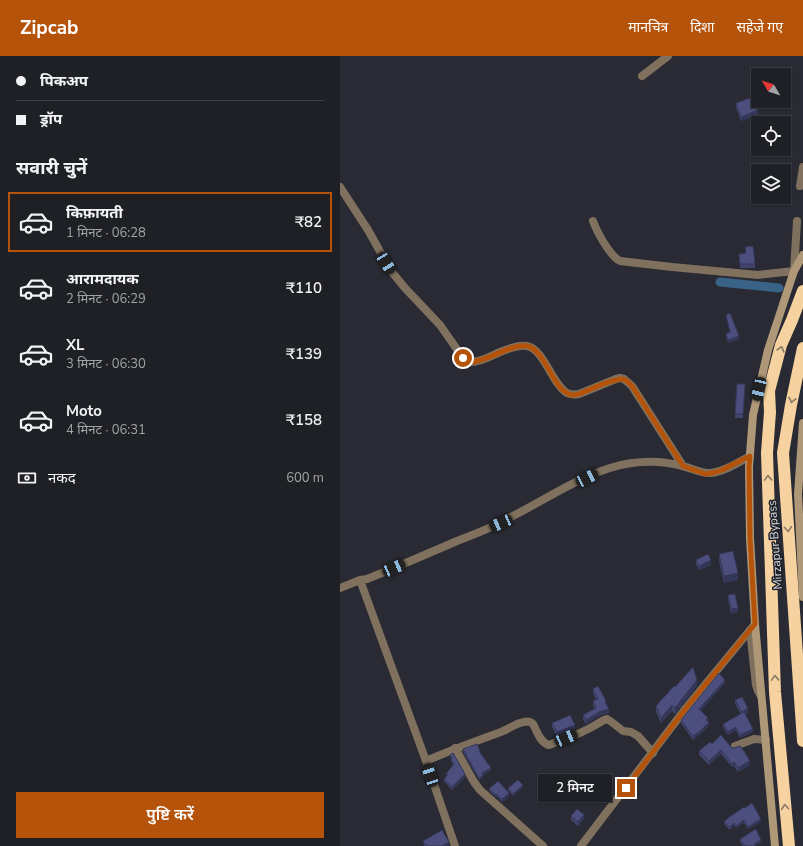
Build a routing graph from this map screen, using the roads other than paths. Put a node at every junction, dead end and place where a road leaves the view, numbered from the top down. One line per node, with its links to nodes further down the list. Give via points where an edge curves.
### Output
1 (668, 56): 2 (street)
2 (642, 76)
3 (803, 167): 4 (street)
4 (800, 186)
5 (340, 187): 14 (street, via 391,271 440,325 466,361 476,362 523,345 533,348 538,353 563,390 572,395 616,379 624,379 632,386)
6 (797, 221): 9 (street)
7 (593, 222): 9 (street, via 599,235 620,261 758,275)
8 (803, 255): 9 (street)
9 (794, 271): 13 (street, via 768,350 753,415)
10 (803, 291): 29 (highway, one-way to 10, via 776,692 767,453 769,391 781,345)
11 (803, 348): 20 (highway, Mirzapur Bypass, one-way to 20, via 783,454)
12 (803, 423): 17 (street, via 798,494)
13 (750, 456): 14 (street, via 713,473 705,474); 18 (street)
14 (683, 466): 15 (street, via 644,462 596,473 501,523)
15 (360, 580): 16 (street); 24 (street)
16 (340, 588)
17 (803, 597)
18 (753, 627): 19 (street); 23 (street, via 686,708)
19 (766, 740): 21 (street, via 754,739); 28 (street)
20 (803, 741)
21 (735, 746)
22 (455, 748): 23 (street, via 527,721 532,724 543,742 549,745 607,719 623,731 635,734); 24 (street); 26 (street, via 480,790)
23 (653, 753): 27 (street)
24 (426, 761): 25 (street)
25 (455, 846)
26 (543, 846)
27 (581, 846)
28 (775, 846)
29 (789, 846)

